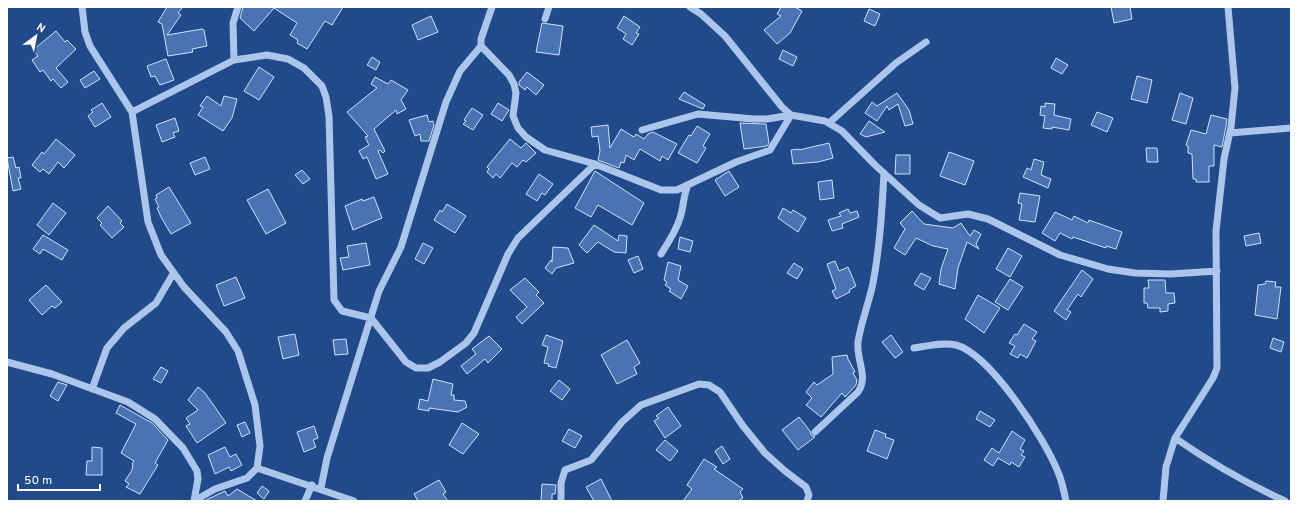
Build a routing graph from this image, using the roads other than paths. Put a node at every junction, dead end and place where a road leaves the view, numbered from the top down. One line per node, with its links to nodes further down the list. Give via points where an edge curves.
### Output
1 (82, 7): 11 (street, via 85,32 90,46)
2 (238, 7): 10 (street, via 233,23)
3 (492, 7): 9 (street)
4 (549, 7): 7 (street)
5 (690, 7): 12 (street, via 702,14 725,36 776,102)
6 (1228, 7): 16 (street, via 1235,88)
7 (545, 19)
8 (926, 42): 13 (street, via 896,63)
9 (480, 46): 17 (street, via 509,75 514,84 516,93 513,116 526,138 545,150); 23 (street, via 460,71 446,102 401,247 379,291)
10 (234, 60): 11 (street); 23 (street, via 267,55 288,59 304,68 322,86 329,116 334,300 342,311)
11 (132, 112): 22 (street, via 148,222 161,256)
12 (791, 115): 13 (street); 15 (street, via 754,119 698,114); 19 (street, via 770,150)
13 (829, 123): 18 (street, via 842,130)
14 (1291, 128): 16 (street)
15 (642, 130)
16 (1230, 133): 21 (street, via 1224,159 1216,231)
17 (595, 164): 19 (street, via 661,190 677,190); 23 (street, via 518,238 508,254 474,333 466,343 440,362 428,368 416,368 406,362)
18 (884, 173): 21 (street, via 934,215 947,218 968,214 988,219 1086,264 1135,273); 27 (street, via 880,234 873,284 858,346 862,386)
19 (688, 184): 20 (street, via 678,226)
20 (661, 254)
21 (1217, 271): 28 (street, via 1217,368)
22 (174, 274): 26 (street, via 156,303 124,328 107,348); 29 (street, via 226,332 238,351 255,405 260,446)
23 (371, 318): 31 (street, via 327,458)
24 (914, 348): 37 (street, via 940,344 955,345 985,365 1010,394 1044,442 1058,471)
25 (7, 362): 26 (street, via 52,374)
26 (92, 389): 32 (street, via 128,402 155,419 183,448 197,471)
27 (815, 432)
28 (1175, 438): 38 (street, via 1166,467); 39 (street, via 1224,471)
29 (257, 468): 30 (street); 32 (street, via 247,478 215,489)
30 (312, 485): 31 (street); 33 (street)
31 (321, 488): 34 (street)
32 (194, 501)
33 (305, 501)
34 (354, 501)
35 (561, 501): 36 (street, via 561,483 565,470 591,460 636,409 705,384 720,392 765,453 806,488 809,495)
36 (807, 501)
37 (1066, 501)
38 (1163, 501)
39 (1286, 501)

